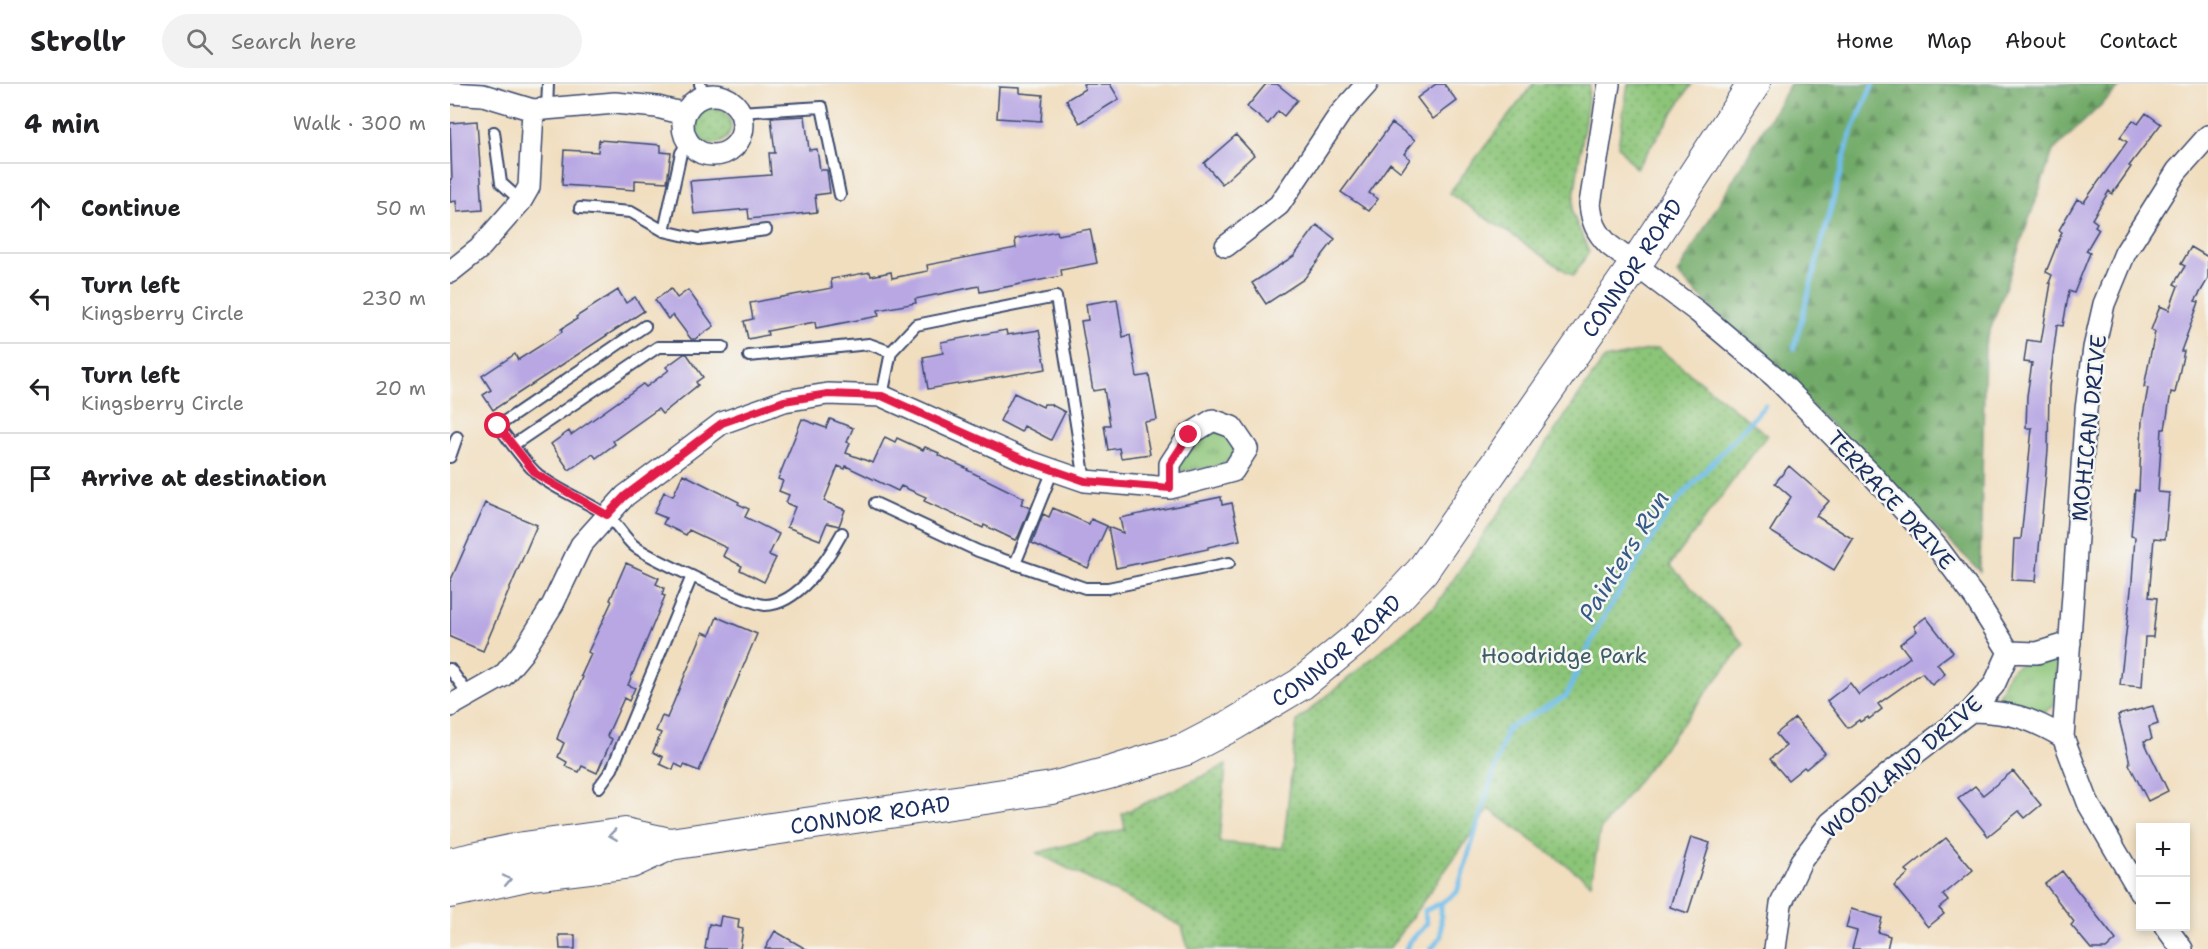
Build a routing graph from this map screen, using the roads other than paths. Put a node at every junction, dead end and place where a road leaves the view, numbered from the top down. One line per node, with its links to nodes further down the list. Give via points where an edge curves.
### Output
1 (548, 84): 7 (lane)
2 (1367, 84): 18 (street, via 1340,114 1279,205)
3 (1609, 84): 20 (street, TERRACE DRIVE, via 1590,204 1592,221 1599,235)
4 (1754, 84): 20 (main road, CONNOR ROAD)
5 (702, 90): 8 (street, via 725,98); 9 (street)
6 (450, 93): 7 (street, via 483,95)
7 (540, 109): 9 (street, via 615,103); 14 (street, via 529,187)
8 (740, 112): 12 (street, via 742,131 732,148 724,153 704,154); 13 (lane, via 822,107)
9 (685, 114): 12 (street, via 684,134)
10 (494, 132): 14 (lane, via 501,183)
11 (2208, 136): 38 (street, MOHICAN DRIVE, via 2177,171 2149,213 2125,253 2104,304 2086,410)
12 (688, 142): 17 (lane, via 681,153)
13 (840, 195)
14 (521, 201): 19 (street, via 479,249)
15 (580, 208): 17 (lane, via 631,212)
16 (766, 230): 17 (lane, via 699,239)
17 (664, 231)
18 (1226, 246)
19 (453, 264)
20 (1635, 265): 39 (street, TERRACE DRIVE, via 1775,377 1873,476 1938,547); 46 (main road, CONNOR ROAD, via 1422,571 1367,630 1301,684 1186,749 1062,785)
21 (645, 326): 27 (lane, via 498,426)
22 (723, 347): 27 (lane, via 658,347)
23 (891, 352): 24 (lane, via 870,344); 25 (lane); 30 (lane, via 916,325 1056,297)
24 (749, 356)
25 (882, 396): 29 (street); 33 (street, via 828,394 784,401 722,423 625,496)
26 (457, 437): 28 (lane)
27 (513, 445): 33 (lane, via 536,474)
28 (450, 457)
29 (1053, 470): 30 (street); 36 (lane)
30 (1085, 481): 31 (street)
31 (1170, 488)
32 (875, 503): 36 (lane)
33 (607, 515): 37 (lane, via 634,546); 41 (street, via 582,545 553,604 523,652 503,676)
34 (842, 533): 37 (lane, via 810,580 785,599 765,605)
35 (1229, 563): 36 (lane, via 1108,588 1085,588)
36 (1015, 564)
37 (692, 576): 45 (lane, via 612,769)
38 (2070, 643): 39 (street, via 2037,654); 44 (street)
39 (2009, 652): 43 (street, WOODLAND DRIVE, via 1994,685)
40 (450, 669): 41 (lane)
41 (469, 695): 42 (street)
42 (450, 706)
43 (1971, 711): 44 (street, via 2000,712 2037,722); 51 (street, WOODLAND DRIVE, via 1830,823 1801,861 1781,904)
44 (2063, 736): 48 (street, via 2089,805)
45 (599, 787)
46 (670, 844): 47 (main road, CONNOR ROAD, one-way to 47, via 625,834 524,848); 49 (main road, CONNOR ROAD, one-way to 46, via 531,874 632,862)
47 (450, 864)
48 (2136, 885)
49 (450, 892)
50 (2168, 931): 52 (street)
51 (1775, 949)
52 (2182, 949)

